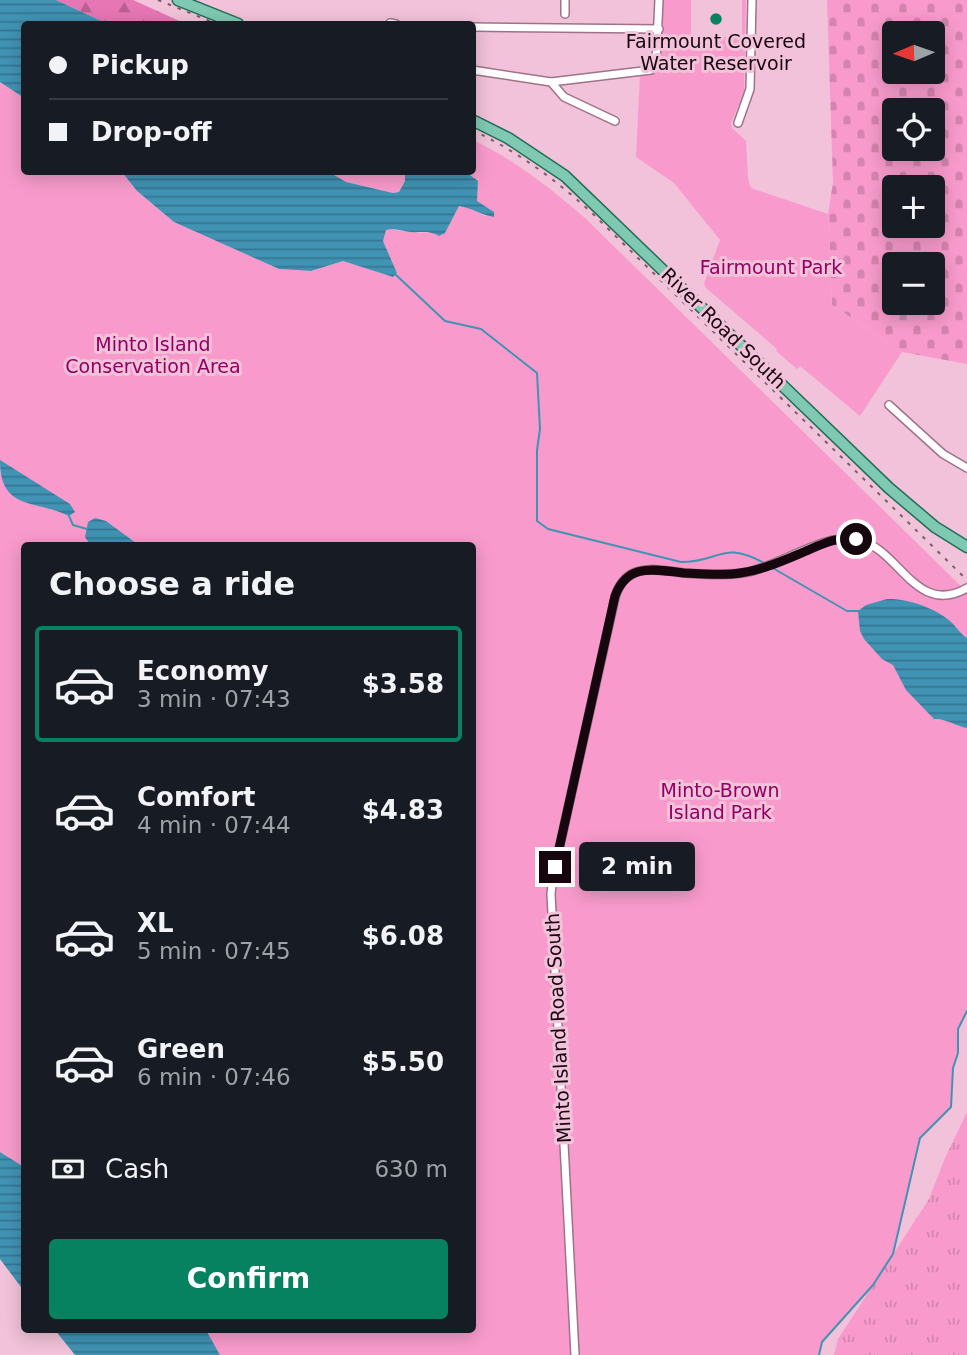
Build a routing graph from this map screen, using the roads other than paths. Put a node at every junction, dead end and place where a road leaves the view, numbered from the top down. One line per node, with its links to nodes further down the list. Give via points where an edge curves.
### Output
1 (178, 0): 6 (main road)
2 (565, 0): 5 (street)
3 (659, 0): 8 (street)
4 (752, 0): 13 (street, via 750,91)
5 (565, 14)
6 (230, 21)
7 (476, 27): 8 (street)
8 (659, 29): 10 (street, via 654,68)
9 (476, 71): 10 (street)
10 (551, 82): 11 (street, via 564,97)
11 (615, 121)
12 (476, 122): 16 (main road, River Road South, via 565,176 906,503)
13 (738, 123)
14 (889, 405): 15 (street, via 943,454)
15 (967, 468)
16 (967, 547)
17 (967, 588): 18 (street, Minto Island Road South, via 947,595 928,593 872,545 850,538 822,543 750,572 642,571 624,580 615,596 551,894)
18 (575, 1355)

